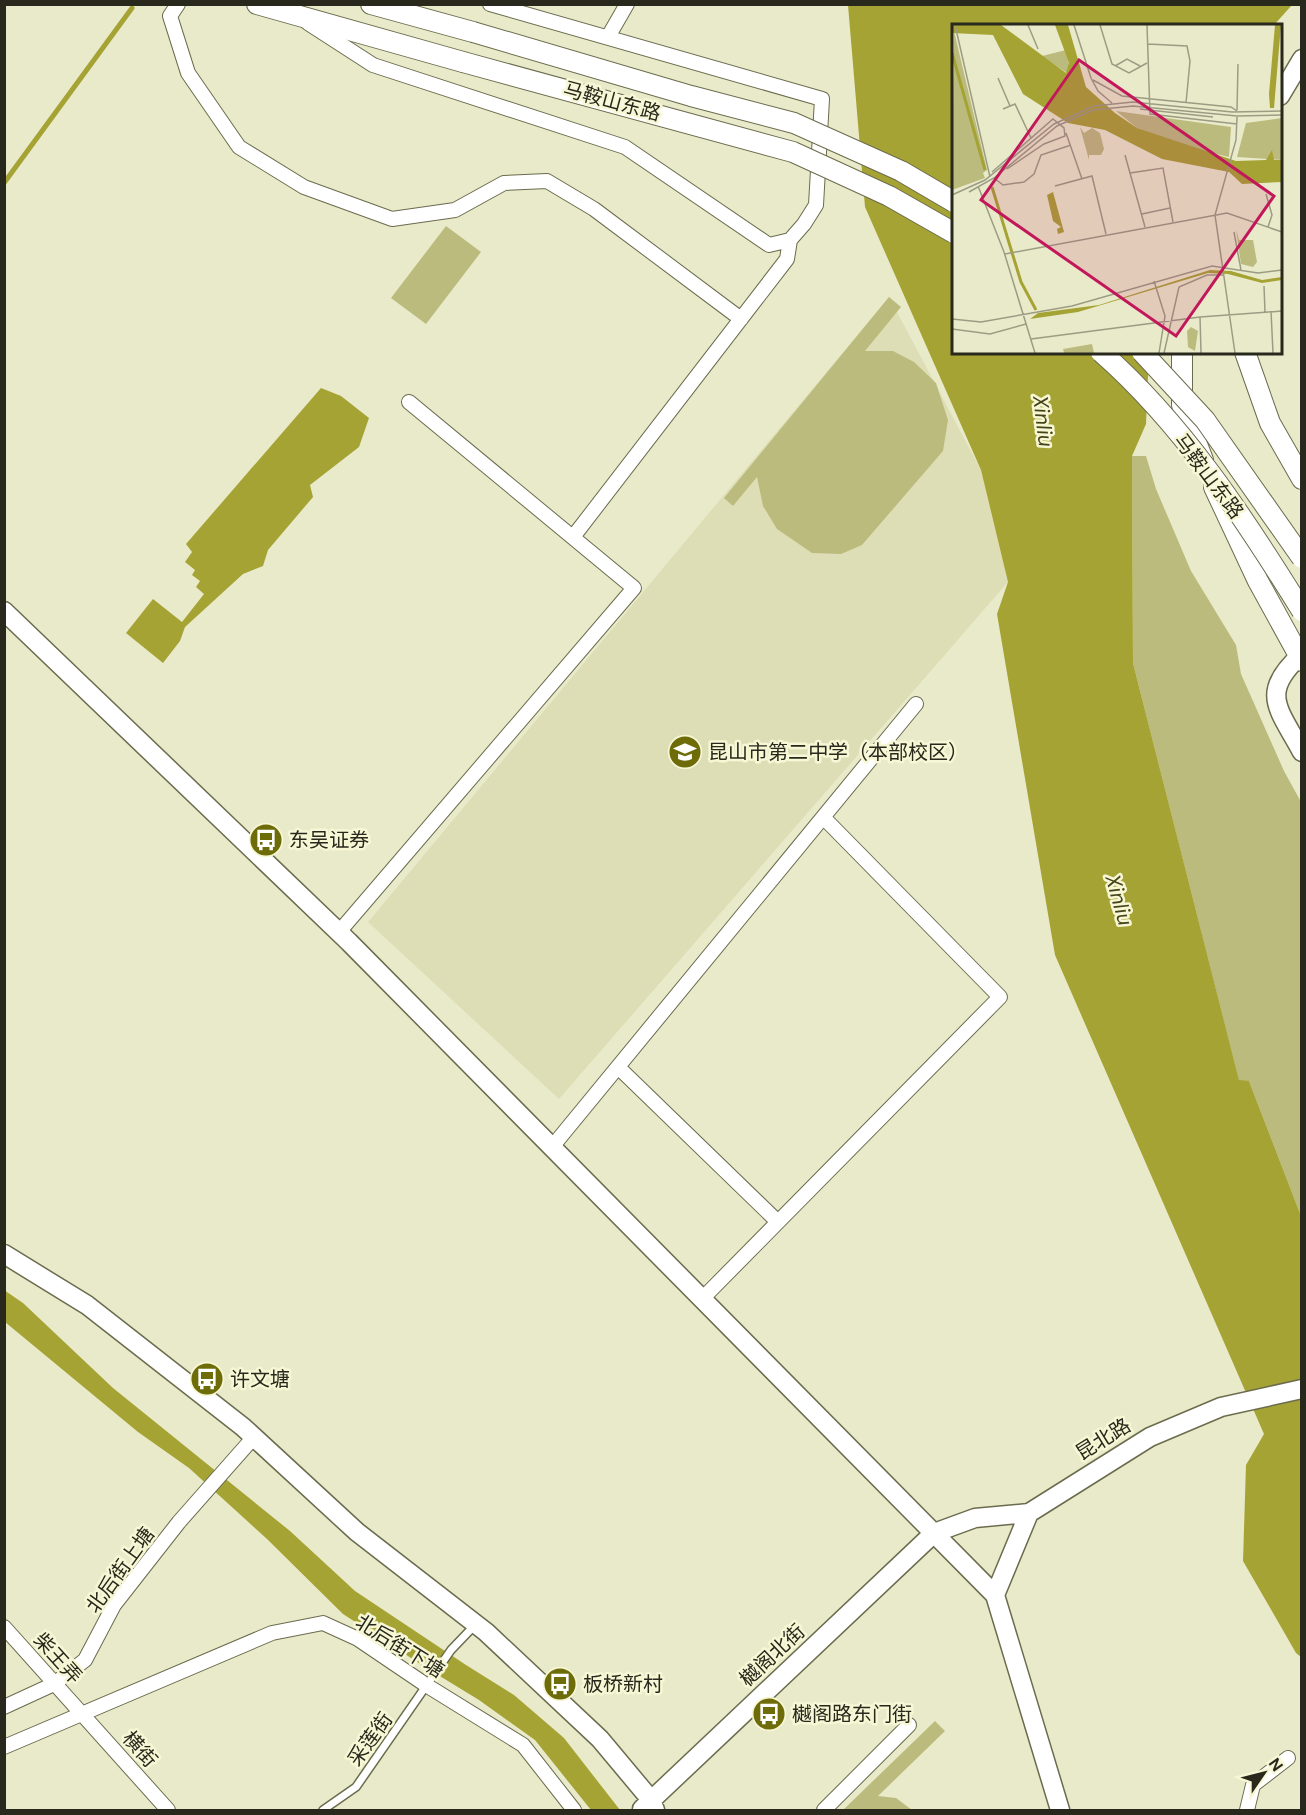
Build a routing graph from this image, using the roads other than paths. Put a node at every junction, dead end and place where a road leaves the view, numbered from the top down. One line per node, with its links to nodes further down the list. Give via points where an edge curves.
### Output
1 (178, 4): 13 (street, via 170,16 188,73 239,147 304,187 392,219 455,210 504,183 547,182 594,209)
2 (257, 4): 6 (main road, 马鞍山东路)
3 (371, 4): 10 (main road, 马鞍山东路, bridge, via 794,123 902,171)
4 (490, 4): 7 (street)
5 (627, 4): 7 (street)
6 (299, 17): 11 (main road, 马鞍山东路, bridge, via 793,152 889,196); 12 (street, via 373,65 625,147 769,245)
7 (608, 38): 12 (street, via 822,99 816,205)
8 (1302, 59): 9 (street)
9 (1282, 94)
10 (952, 201)
11 (952, 232)
12 (790, 240): 13 (street, via 787,259)
13 (741, 319): 20 (street)
14 (1103, 354): 23 (main road, 马鞍山东路, bridge, via 1183,439 1258,541)
15 (1144, 354): 21 (main road, 马鞍山东路, bridge, via 1205,420)
16 (1182, 354): 24 (main road, via 1182,405 1186,416 1216,492)
17 (1246, 354): 19 (main road, via 1270,423)
18 (409, 402): 20 (street)
19 (1302, 479)
20 (573, 537): 28 (street, via 634,588)
21 (1302, 558)
22 (4, 611): 28 (street)
23 (1302, 611)
24 (1301, 657): 26 (street, via 1277,680 1275,703)
25 (916, 704): 27 (street)
26 (1302, 752)
27 (823, 817): 29 (street); 31 (street, via 1000,997)
28 (339, 932): 30 (street)
29 (618, 1067): 30 (street); 31 (street)
30 (552, 1147): 33 (street)
31 (778, 1222): 33 (street)
32 (4, 1254): 35 (street, via 87,1305)
33 (702, 1299): 37 (street)
34 (1302, 1389): 36 (street, 昆北路, via 1221,1407 1150,1437)
35 (254, 1437): 39 (street, via 357,1532); 42 (street, 北后街上塘, via 179,1522 114,1605 85,1660)
36 (1029, 1513): 37 (street, 昆北路, via 975,1518); 38 (street)
37 (933, 1533): 38 (street); 48 (street, 樾阁北街)
38 (995, 1595): 53 (street)
39 (476, 1624): 41 (lane, 采莲街); 48 (street, via 600,1739)
40 (4, 1627): 42 (street, 柴王弄)
41 (429, 1681): 44 (street, 北后街下塘, via 323,1623 272,1633); 50 (lane, 采莲街, via 356,1786); 51 (street, 北后街下塘, via 523,1745)
42 (54, 1684): 43 (street, 北后街上塘); 44 (street, 柴王弄)
43 (4, 1707)
44 (83, 1714): 46 (street, 北后街下塘); 49 (street, 横街)
45 (909, 1725): 52 (street)
46 (4, 1747)
47 (1288, 1758): 54 (street, via 1254,1785)
48 (649, 1807)
49 (168, 1810)
50 (323, 1810)
51 (574, 1810)
52 (824, 1810)
53 (1060, 1810)
54 (1247, 1810)

